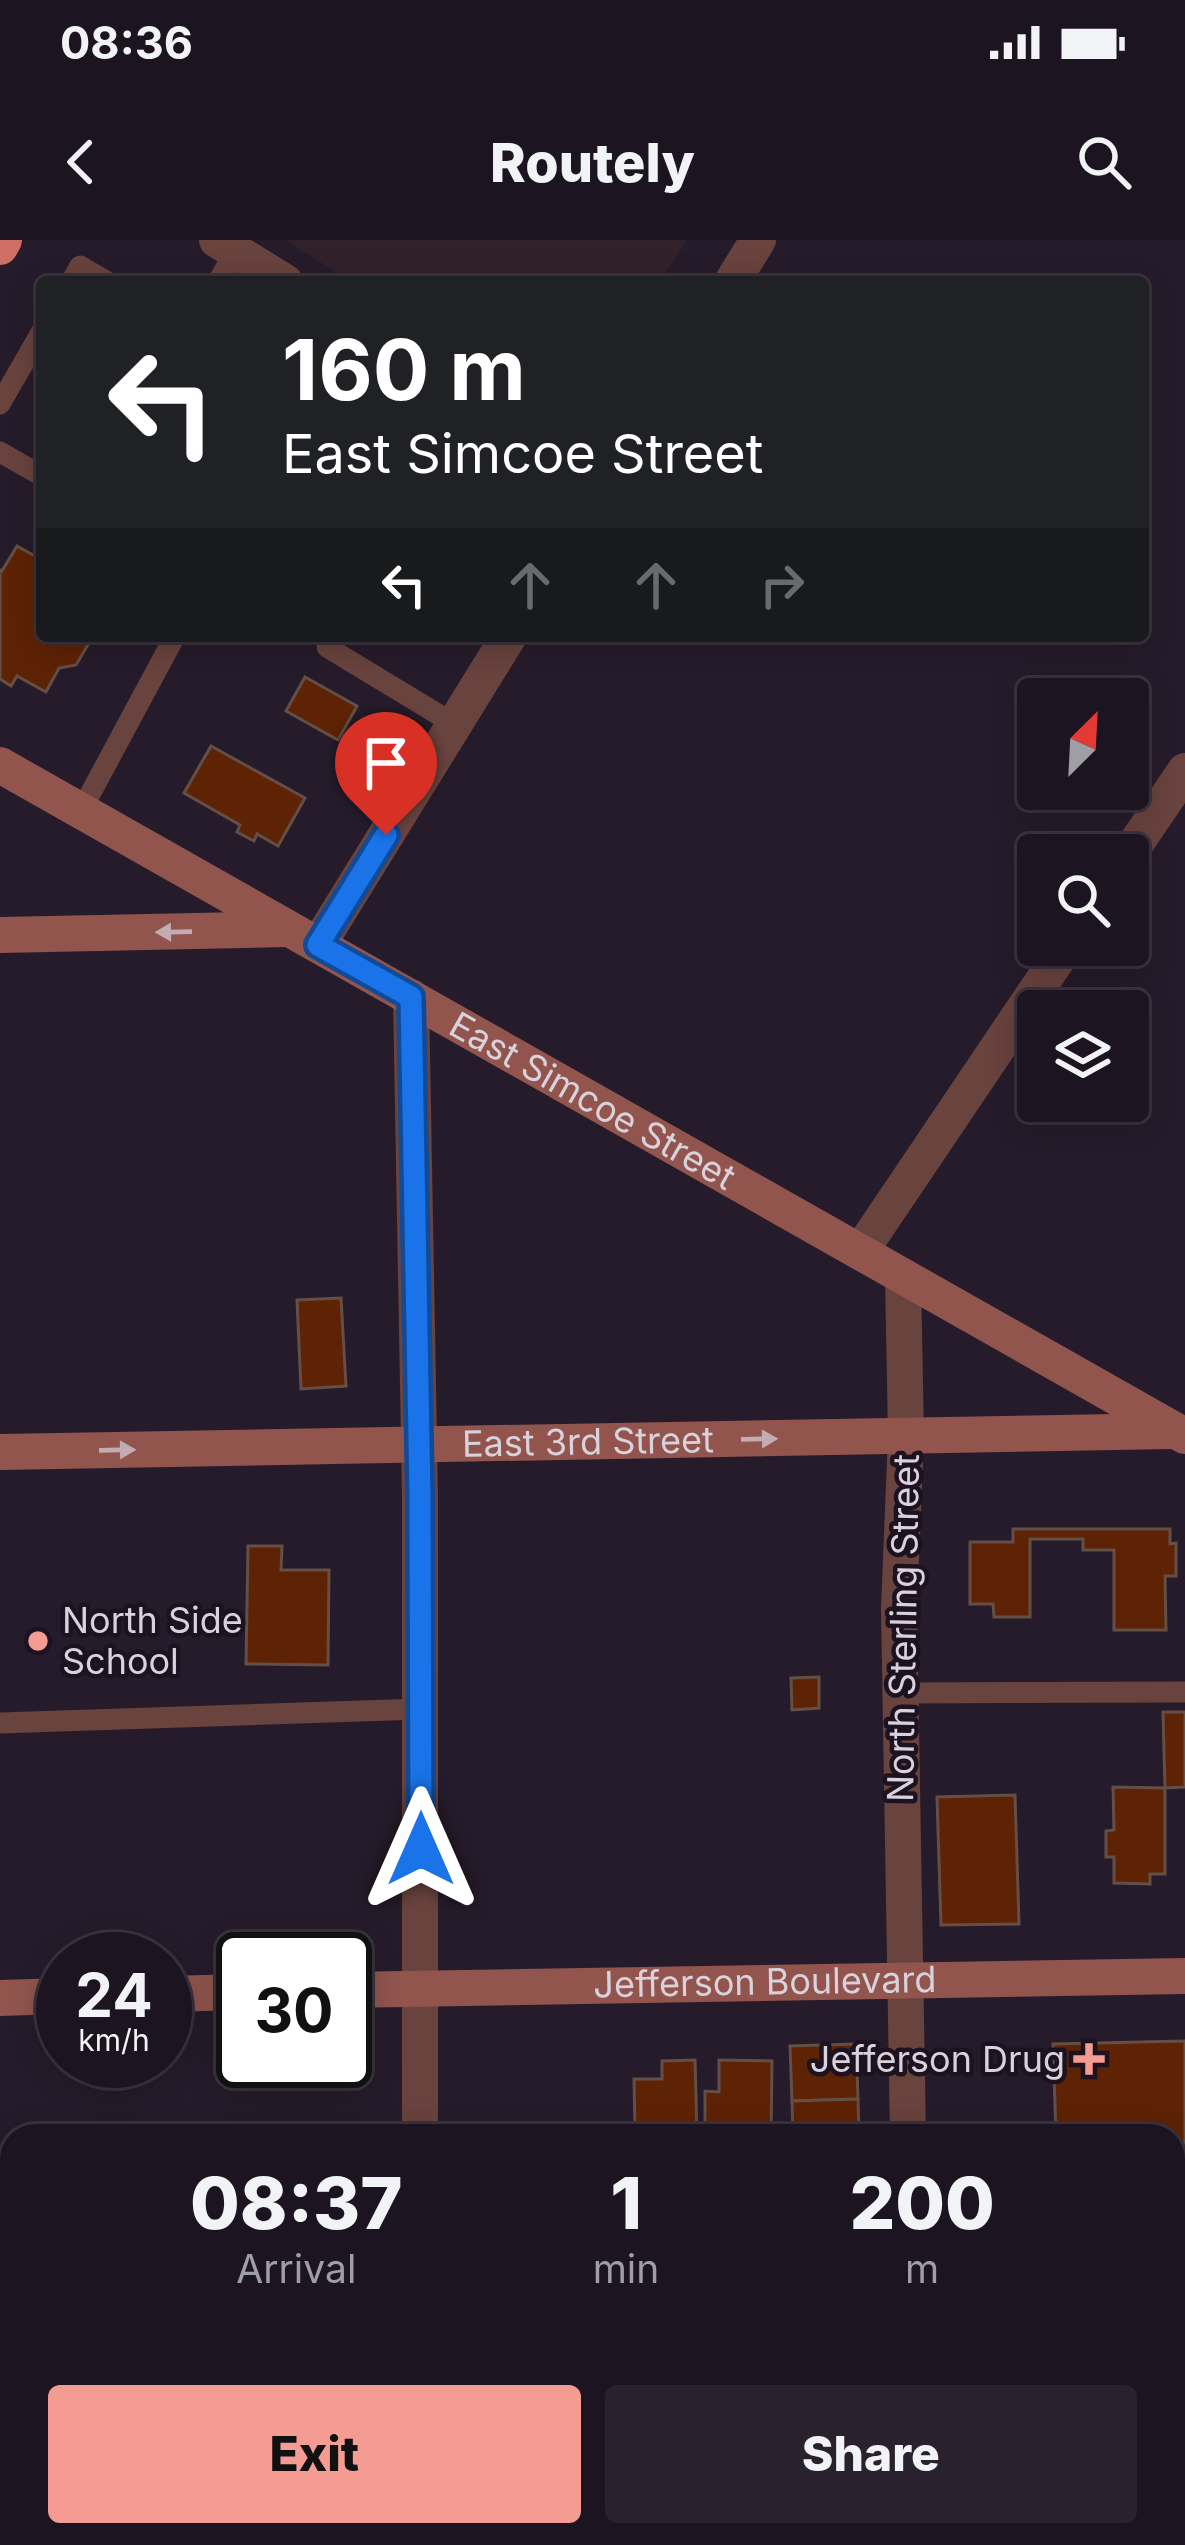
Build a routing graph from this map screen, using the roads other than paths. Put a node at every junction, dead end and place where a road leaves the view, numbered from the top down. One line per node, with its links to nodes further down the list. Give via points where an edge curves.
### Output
1 (758, 240): 6 (street)
2 (223, 258): 5 (street)
3 (74, 276): 4 (lane, via 80,266)
4 (98, 276)
5 (270, 276)
6 (736, 276)
7 (34, 364): 8 (lane)
8 (0, 404)
9 (0, 452): 10 (lane)
10 (36, 473)
11 (173, 642): 17 (lane)
12 (505, 642): 14 (street)
13 (327, 647): 14 (lane)
14 (454, 724): 20 (street)
15 (0, 766): 17 (street, East Simcoe Street)
16 (1185, 771): 18 (street)
17 (81, 811): 20 (street, East Simcoe Street)
18 (1142, 834)
19 (0, 935): 20 (street, one-way to 19)
20 (304, 937): 22 (street, East Simcoe Street)
21 (1053, 966): 23 (street)
22 (411, 997): 23 (street, East Simcoe Street); 27 (street)
23 (860, 1252): 24 (street, East Simcoe Street)
24 (903, 1277): 25 (street, East Simcoe Street); 26 (street, North Sterling Street)
25 (1181, 1433): 26 (street, East 3rd Street)
26 (906, 1436): 27 (street, East 3rd Street, one-way to 26); 30 (street, North Sterling Street)
27 (418, 1445): 28 (street, East 3rd Street, one-way to 27); 31 (street)
28 (0, 1452)
29 (1185, 1692): 30 (lane)
30 (900, 1694): 34 (street, North Sterling Street)
31 (421, 1709): 32 (lane); 35 (street)
32 (0, 1724)
33 (1185, 1976): 34 (street, Jefferson Boulevard)
34 (904, 1978): 35 (street, Jefferson Boulevard); 40 (street, North Sterling Street)
35 (422, 1988): 36 (street, Jefferson Boulevard); 39 (street)
36 (372, 1989)
37 (36, 1997): 38 (street)
38 (0, 1998)
39 (420, 2124)
40 (908, 2124)

